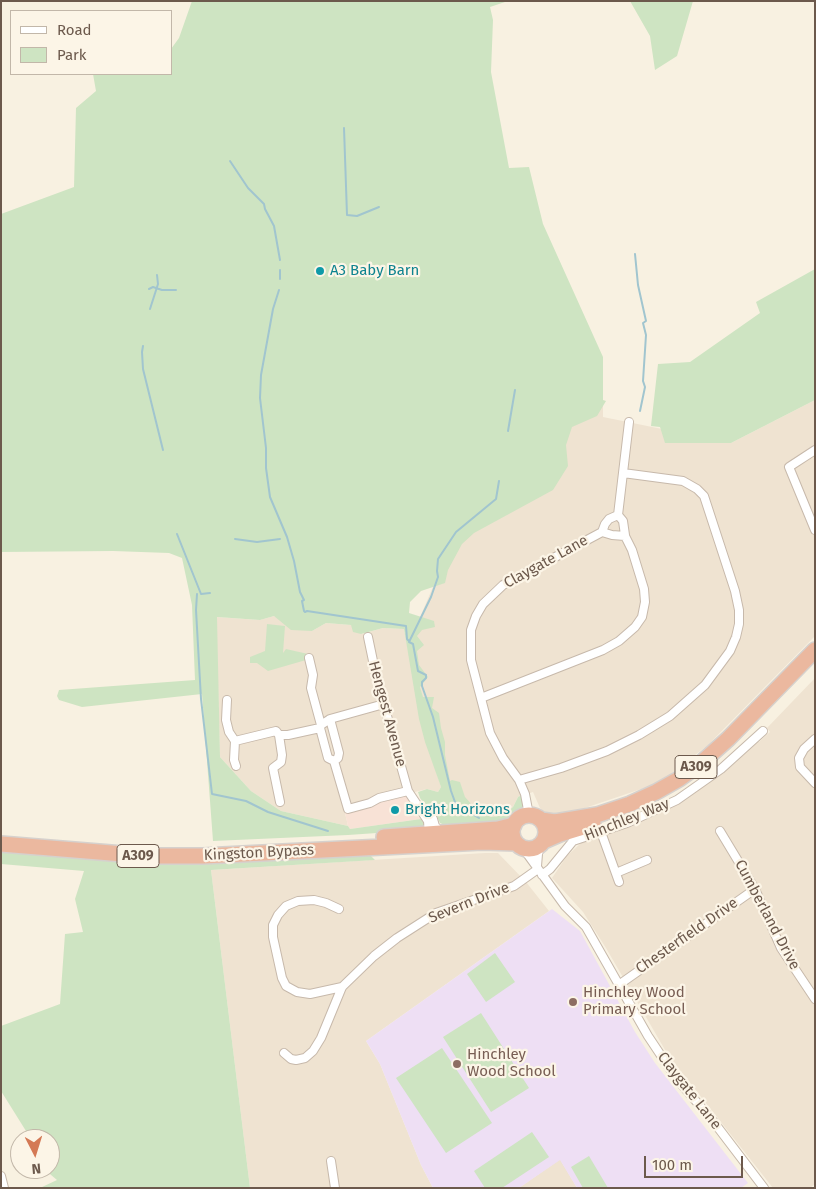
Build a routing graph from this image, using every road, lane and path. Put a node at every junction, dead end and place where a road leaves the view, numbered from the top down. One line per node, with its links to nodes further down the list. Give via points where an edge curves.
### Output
1 (629, 422): 3 (street)
2 (815, 450): 5 (street, via 789,468)
3 (623, 473): 4 (street); 23 (street, via 683,481 704,496 733,583 740,624 736,638 726,658 705,685 670,716 607,751)
4 (618, 515): 6 (street, Claygate Lane, via 609,519); 7 (street, via 623,521)
5 (815, 530)
6 (602, 532): 7 (street, Claygate Lane); 12 (street, Claygate Lane, via 514,578 483,604 471,630 470,651)
7 (625, 536): 12 (street, via 644,589 642,617 635,627 603,650)
8 (368, 637): 14 (street, Hengest Avenue)
9 (815, 650): 30 (highway, A309, via 728,739 680,779 630,804 597,815 555,822)
10 (309, 658): 16 (street, via 313,675 311,688)
11 (815, 662): 37 (highway, A309, via 734,745 680,786 645,806)
12 (481, 698): 23 (street, Claygate Lane, via 495,746)
13 (227, 700): 20 (street, via 226,720)
14 (384, 704): 15 (street); 26 (street, Hengest Avenue)
15 (330, 719): 16 (street); 21 (street, via 339,753)
16 (320, 726): 18 (street); 21 (street, via 328,758)
17 (763, 731): 33 (street, Hinchley Way, via 721,769 677,800)
18 (279, 735): 20 (street, via 276,731); 25 (street, via 281,762 273,768)
19 (815, 739): 24 (street, via 799,758 800,767)
20 (235, 741): 22 (street)
21 (334, 761): 26 (street, via 348,809)
22 (236, 766)
23 (519, 780): 30 (street, Claygate Lane)
24 (815, 783)
25 (277, 790): 27 (street); 28 (street)
26 (408, 791): 29 (street, Hengest Avenue)
27 (268, 793)
28 (280, 802)
29 (418, 807): 34 (street); 34 (street, via 434,819)
30 (535, 818): 31 (highway, via 518,819); 37 (highway, via 546,831)
31 (514, 825): 34 (highway, Kingston Bypass / A309, via 498,830); 39 (highway, via 512,831)
32 (720, 831): 44 (street, Cumberland Drive)
33 (601, 832): 41 (street, Hinchley Way, via 573,841 550,870); 42 (street)
34 (434, 833): 35 (highway, Kingston Bypass / A309, via 272,844 142,848); 36 (street, via 431,840)
35 (1, 835)
36 (471, 842): 38 (highway, Kingston Bypass / A309, via 148,856); 39 (highway, Kingston Bypass / A309, via 507,842)
37 (542, 843): 39 (highway, via 531,849); 41 (street, via 538,854)
38 (1, 844)
39 (519, 846): 41 (street, Claygate Lane)
40 (647, 860): 42 (street)
41 (539, 870): 46 (street, Claygate Lane, via 565,906 586,927); 47 (street, Severn Drive, via 514,886 436,913 381,950)
42 (616, 873): 43 (street)
43 (619, 882)
44 (755, 889): 46 (street, Chesterfield Drive); 48 (street, Cumberland Drive, via 781,948)
45 (339, 909): 47 (street, via 314,900 286,906 273,925 272,937 286,986 310,994)
46 (620, 984): 54 (street, Claygate Lane, via 648,1036 676,1078)
47 (342, 987): 49 (street, Severn Drive, via 313,1051 296,1060)
48 (815, 999)
49 (284, 1053)
50 (332, 1161): 53 (street)
51 (1, 1176): 52 (street)
52 (4, 1188)
53 (335, 1188)
54 (764, 1188)

